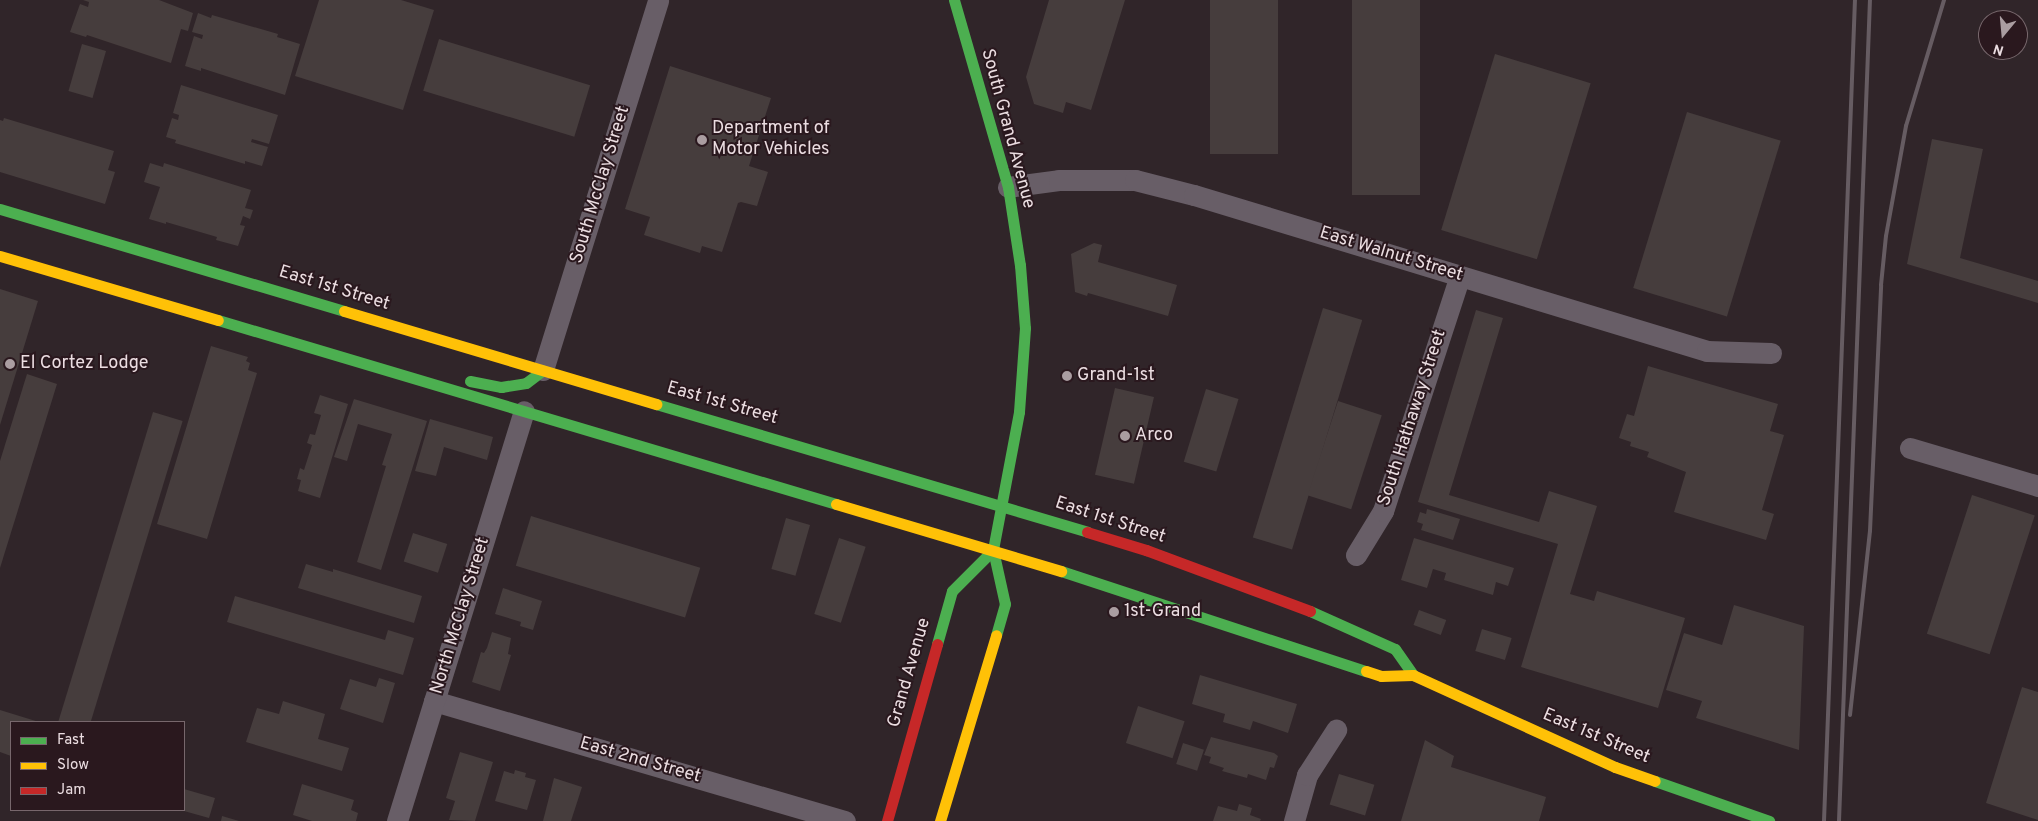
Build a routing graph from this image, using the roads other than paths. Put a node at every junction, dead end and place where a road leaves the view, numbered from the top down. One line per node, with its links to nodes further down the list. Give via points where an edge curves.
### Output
1 (658, 0): 9 (street, South McClay Street)
2 (954, 0): 3 (main road, South Grand Avenue)
3 (1008, 187): 6 (street, East Walnut Street, via 1059,180 1134,180); 13 (main road, South Grand Avenue, via 1020,265 1025,328 1019,412)
4 (0, 209): 9 (main road, East 1st Street)
5 (0, 256): 8 (main road, East 1st Street)
6 (1460, 276): 7 (street, East Walnut Street, via 1707,351); 15 (street, South Hathaway Street, via 1383,511)
7 (1771, 353)
8 (338, 356): 9 (main road, via 501,387 526,383); 10 (main road, East 1st Street)
9 (543, 370): 13 (main road, East 1st Street)
10 (524, 411): 14 (main road, East 1st Street); 17 (street, North McClay Street)
11 (1910, 448): 12 (street)
12 (2038, 486)
13 (1003, 506): 14 (main road); 16 (main road, East 1st Street, via 1146,550 1311,611 1395,649)
14 (993, 550): 16 (main road, East 1st Street, via 1381,676); 21 (main road, Grand Avenue, via 952,591); 22 (main road, via 1005,604)
15 (1356, 555)
16 (1413, 675): 24 (main road, East 1st Street, via 1615,766)
17 (434, 701): 19 (street, North McClay Street); 20 (street, East 2nd Street)
18 (1336, 730): 23 (street, via 1307,775)
19 (397, 821)
20 (845, 821)
21 (888, 821)
22 (940, 821)
23 (1294, 821)
24 (1769, 821)

